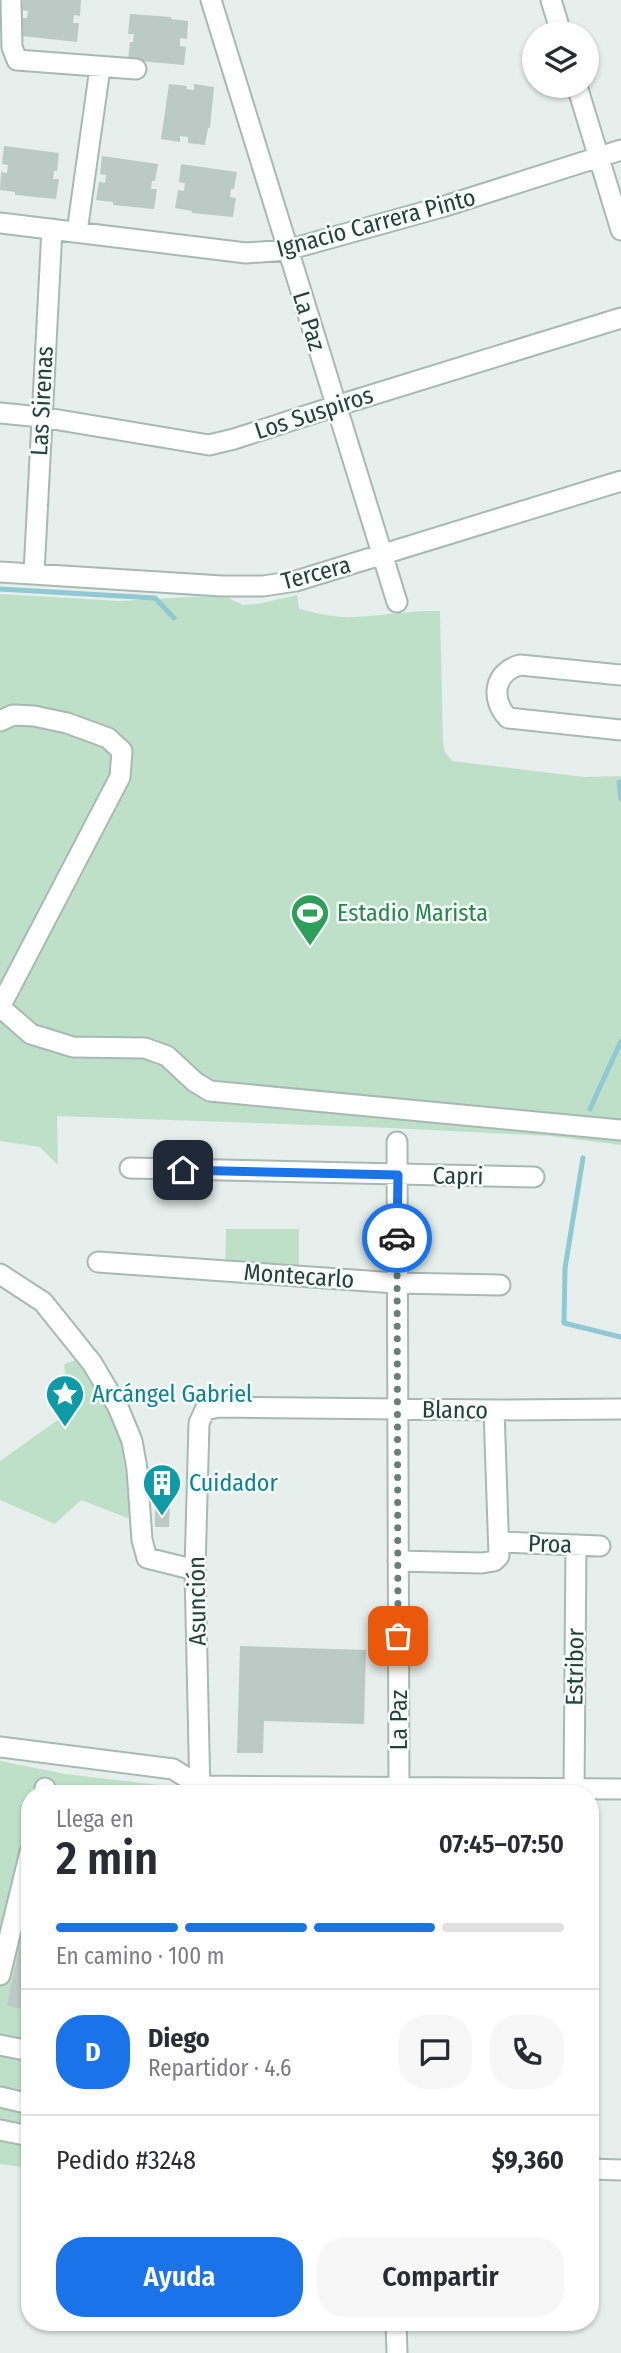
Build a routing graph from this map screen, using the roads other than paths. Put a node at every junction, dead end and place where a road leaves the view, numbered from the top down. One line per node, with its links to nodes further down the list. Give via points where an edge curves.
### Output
1 (11, 0): 5 (street, via 12,47 17,60)
2 (211, 0): 14 (street, La Paz)
3 (551, 0): 4 (street)
4 (557, 21)
5 (100, 68): 6 (street); 13 (street)
6 (136, 69)
7 (581, 98): 9 (street)
8 (621, 150): 9 (street, Ignacio Carrera Pinto)
9 (598, 157): 12 (street); 14 (street, Ignacio Carrera Pinto)
10 (0, 223): 11 (street, Ignacio Carrera Pinto)
11 (52, 229): 13 (street, Ignacio Carrera Pinto); 18 (street, Las Sirenas)
12 (621, 230)
13 (77, 232): 14 (street, Ignacio Carrera Pinto, via 246,253)
14 (287, 250): 16 (street, La Paz)
15 (621, 318): 16 (street, Los Suspiros)
16 (336, 406): 18 (street, Los Suspiros, via 209,445); 20 (street, La Paz)
17 (0, 413): 18 (street, Los Suspiros)
18 (41, 417): 22 (street, Las Sirenas)
19 (621, 481): 20 (street, Tercera)
20 (383, 555): 22 (street, Tercera, via 296,581 262,586); 23 (street, La Paz)
21 (0, 572): 22 (street, Tercera)
22 (34, 573)
23 (397, 602)
24 (621, 675): 26 (street, via 520,665 501,676 497,700 508,718)
25 (0, 721): 27 (street, via 13,715 67,723 108,738 122,751 120,777)
26 (621, 730)
27 (0, 1007): 28 (street, via 31,1034 73,1047 145,1048 167,1056 210,1091)
28 (621, 1130)
29 (397, 1142): 31 (street, La Paz)
30 (130, 1168): 31 (street, Capri)
31 (398, 1175): 32 (street, Capri); 35 (street, La Paz)
32 (534, 1177)
33 (98, 1262): 35 (street, Montecarlo)
34 (0, 1274): 45 (street, via 43,1301 92,1363 118,1407 132,1441 147,1558)
35 (397, 1283): 36 (street, Montecarlo); 37 (street, La Paz)
36 (500, 1285)
37 (399, 1409): 39 (street, Blanco); 40 (street, Blanco); 44 (street, La Paz)
38 (621, 1409): 40 (street, Blanco)
39 (205, 1410): 45 (street, Asunción, via 199,1423)
40 (494, 1410): 43 (street)
41 (576, 1545): 42 (street, Proa); 43 (street, Proa); 50 (street, Estribor)
42 (600, 1546)
43 (497, 1551): 44 (street, Proa, via 482,1563)
44 (398, 1561): 49 (street, La Paz)
45 (195, 1570): 48 (street, Asunción)
46 (0, 1747): 47 (street, via 173,1769)
47 (194, 1785)
48 (200, 1785)
49 (399, 1785)
50 (569, 1785)
51 (621, 1789): 52 (street)
52 (599, 1790)
53 (21, 1889): 54 (street)
54 (0, 1975)
55 (0, 2045): 56 (street)
56 (21, 2049)
57 (0, 2097): 58 (street)
58 (21, 2102)
59 (0, 2130): 60 (street)
60 (21, 2134)
61 (599, 2169): 62 (street)
62 (621, 2169)
63 (396, 2331): 64 (street)
64 (397, 2353)

